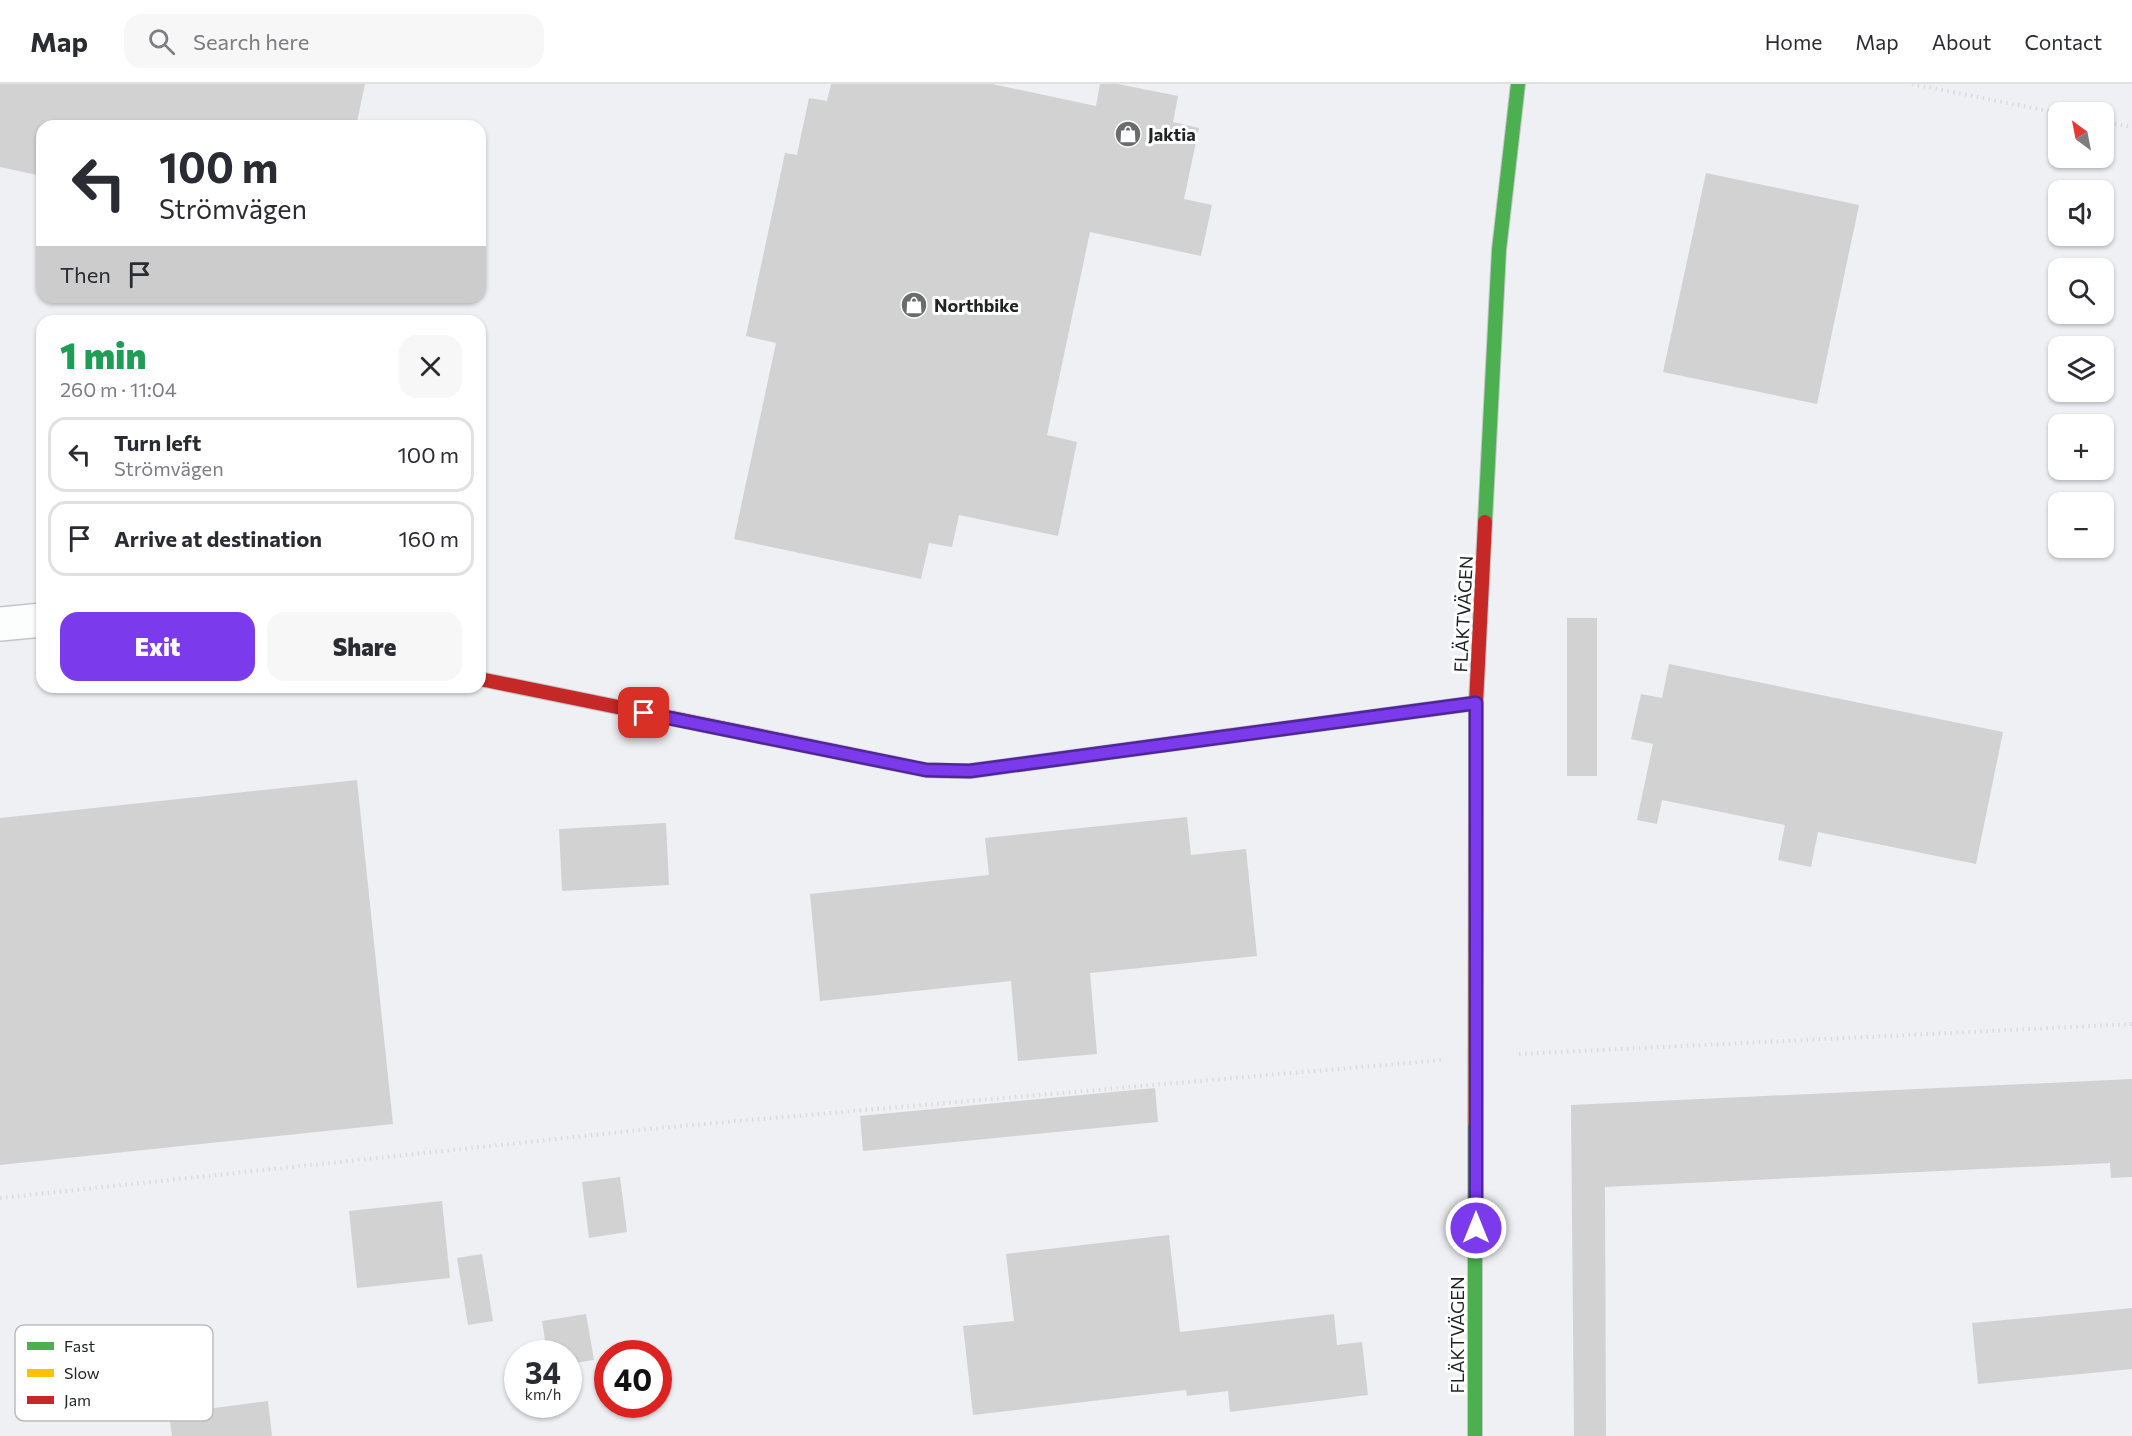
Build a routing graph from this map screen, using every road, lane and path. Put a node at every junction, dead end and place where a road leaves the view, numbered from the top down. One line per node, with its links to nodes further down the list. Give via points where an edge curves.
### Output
1 (1518, 84): 9 (street, FLÄKTVÄGEN, via 1499,250)
2 (1912, 84): 3 (path)
3 (2048, 111)
4 (2114, 124): 5 (path)
5 (2132, 128)
6 (36, 621): 7 (street)
7 (0, 624)
8 (486, 680): 9 (street, via 926,770 949,771)
9 (1476, 703): 14 (street, FLÄKTVÄGEN)
10 (2132, 1024): 11 (path)
11 (1519, 1054)
12 (1444, 1060): 13 (path, via 669,1127)
13 (0, 1198)
14 (1475, 1436)

